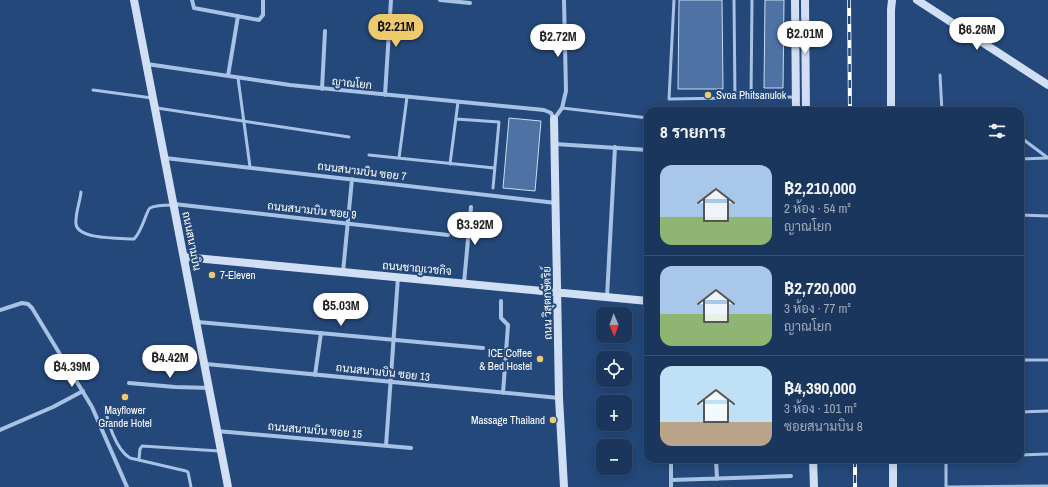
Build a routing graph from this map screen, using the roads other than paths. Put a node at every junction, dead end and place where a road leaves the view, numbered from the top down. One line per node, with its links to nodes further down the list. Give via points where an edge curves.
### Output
1 (134, 0): 17 (street, ถนนสนามบิน)
2 (192, 0): 15 (street, via 194,8)
3 (263, 0): 15 (street, via 263,15 258,20)
4 (391, 0): 24 (street)
5 (440, 0): 14 (street)
6 (564, 0): 36 (street, via 566,92)
7 (674, 0): 28 (lane, via 669,99)
8 (734, 0): 28 (lane)
9 (752, 0): 29 (lane)
10 (795, 0): 26 (street)
11 (805, 0): 32 (street)
12 (892, 0): 33 (street)
13 (920, 1): 21 (street)
14 (470, 3)
15 (238, 16): 19 (street)
16 (325, 31): 22 (street)
17 (147, 64): 19 (street, ญาณโยก); 27 (street, ถนนสนามบิน)
18 (940, 75): 34 (lane)
19 (228, 76): 20 (street, ญาณโยก)
20 (238, 78): 22 (street, ญาณโยก); 40 (lane)
21 (1048, 85)
22 (322, 89): 24 (street, ญาณโยก)
23 (93, 90): 27 (lane)
24 (385, 95): 25 (street, ญาณโยก)
25 (407, 97): 30 (street, ญาณโยก); 48 (lane)
26 (796, 97): 29 (lane); 31 (street)
27 (154, 98): 35 (street, ถนนสนามบิน)
28 (735, 98): 29 (lane)
29 (752, 98)
30 (458, 102): 38 (lane); 39 (street, ญาณโยก, via 544,110 551,113)
31 (796, 107)
32 (806, 107)
33 (891, 107)
34 (942, 107)
35 (155, 108): 40 (lane); 47 (street, ถนนสนามบิน)
36 (562, 108): 37 (lane); 39 (street)
37 (644, 118)
38 (456, 119): 51 (lane); 53 (lane, via 499,122)
39 (554, 119): 43 (street, ถนน วิสุตกษัตริย์)
40 (244, 121): 41 (lane); 52 (lane)
41 (349, 136)
42 (1024, 139): 49 (lane)
43 (555, 144): 44 (street); 57 (street, ถนน วิสุตกษัตริย์)
44 (615, 147): 45 (street); 69 (street)
45 (644, 150)
46 (369, 155): 48 (lane)
47 (165, 158): 52 (street, ถนนสนามบิน ซอย 7); 58 (street, ถนนสนามบิน)
48 (399, 158): 51 (lane)
49 (1048, 158): 50 (lane)
50 (1024, 159)
51 (450, 164): 53 (lane)
52 (250, 167): 54 (street, ถนนสนามบิน ซอย 7)
53 (494, 168): 55 (lane)
54 (352, 179): 57 (street, ถนนสนามบิน ซอย 7); 62 (street)
55 (493, 188)
56 (81, 192): 58 (lane, via 76,223 81,231 90,236 134,239 141,230 148,209)
57 (556, 203): 68 (street, ถนน วิสุตกษัตริย์)
58 (174, 204): 62 (street, ถนนสนามบิน ซอย 9); 64 (street, ถนนสนามบิน)
59 (471, 207): 67 (street)
60 (1024, 215): 61 (lane)
61 (1048, 216)
62 (348, 223): 63 (street, ถนนสนามบิน ซอย 9); 65 (street)
63 (448, 235)
64 (184, 258): 65 (street, ถนนชาญเวชกิจ); 73 (street, ถนนสนามบิน)
65 (343, 272): 66 (street, ถนนชาญเวชกิจ)
66 (398, 277): 67 (street, ถนนชาญเวชกิจ); 75 (street)
67 (464, 284): 68 (street, ถนนชาญเวชกิจ)
68 (558, 292): 69 (street, ถนนชาญเวชกิจ); 86 (street, ถนน วิสุตกษัตริย์)
69 (607, 297): 71 (street, ถนนชาญเวชกิจ)
70 (501, 301): 85 (street, via 501,318 508,325)
71 (644, 301)
72 (0, 310): 84 (street, via 22,303 28,304)
73 (198, 322): 74 (street); 79 (street, ถนนสนามบิน)
74 (320, 333): 75 (street); 80 (street)
75 (393, 340): 76 (street); 81 (street)
76 (483, 348)
77 (1024, 360): 78 (lane)
78 (1048, 360)
79 (206, 364): 80 (street, ถนนสนามบิน ซอย 13); 83 (street, ถนนสนามบิน)
80 (315, 375): 81 (street, ถนนสนามบิน ซอย 13)
81 (390, 382): 85 (street, ถนนสนามบิน ซอย 13); 92 (street)
82 (129, 383): 83 (street)
83 (210, 388): 91 (street, ถนนสนามบิน)
84 (83, 391): 90 (street); 107 (street)
85 (503, 393): 86 (street, ถนนสนามบิน ซอย 13)
86 (559, 398): 110 (street, ถนน วิสุตกษัตริย์)
87 (105, 406): 97 (lane, via 107,420 122,452 130,458)
88 (1048, 411): 89 (lane)
89 (1024, 412)
90 (0, 430)
91 (217, 431): 92 (street, ถนนสนามบิน ซอย 15); 94 (street, ถนนสนามบิน)
92 (386, 446): 93 (street, ถนนสนามบิน ซอย 15)
93 (411, 448)
94 (221, 451): 97 (lane, via 142,446); 109 (street, ถนนสนามบิน)
95 (1048, 454): 96 (lane)
96 (1024, 455)
97 (139, 459): 108 (lane, via 188,472)
98 (671, 463): 105 (street)
99 (716, 463): 104 (street)
100 (813, 463): 112 (street)
101 (892, 463): 113 (street)
102 (946, 463): 106 (lane, via 946,487)
103 (791, 476): 104 (street)
104 (716, 479): 105 (street)
105 (671, 480): 111 (street)
106 (1048, 486)
107 (127, 487)
108 (191, 487)
109 (228, 487)
110 (564, 487)
111 (671, 487)
112 (814, 487)
113 (893, 487)

